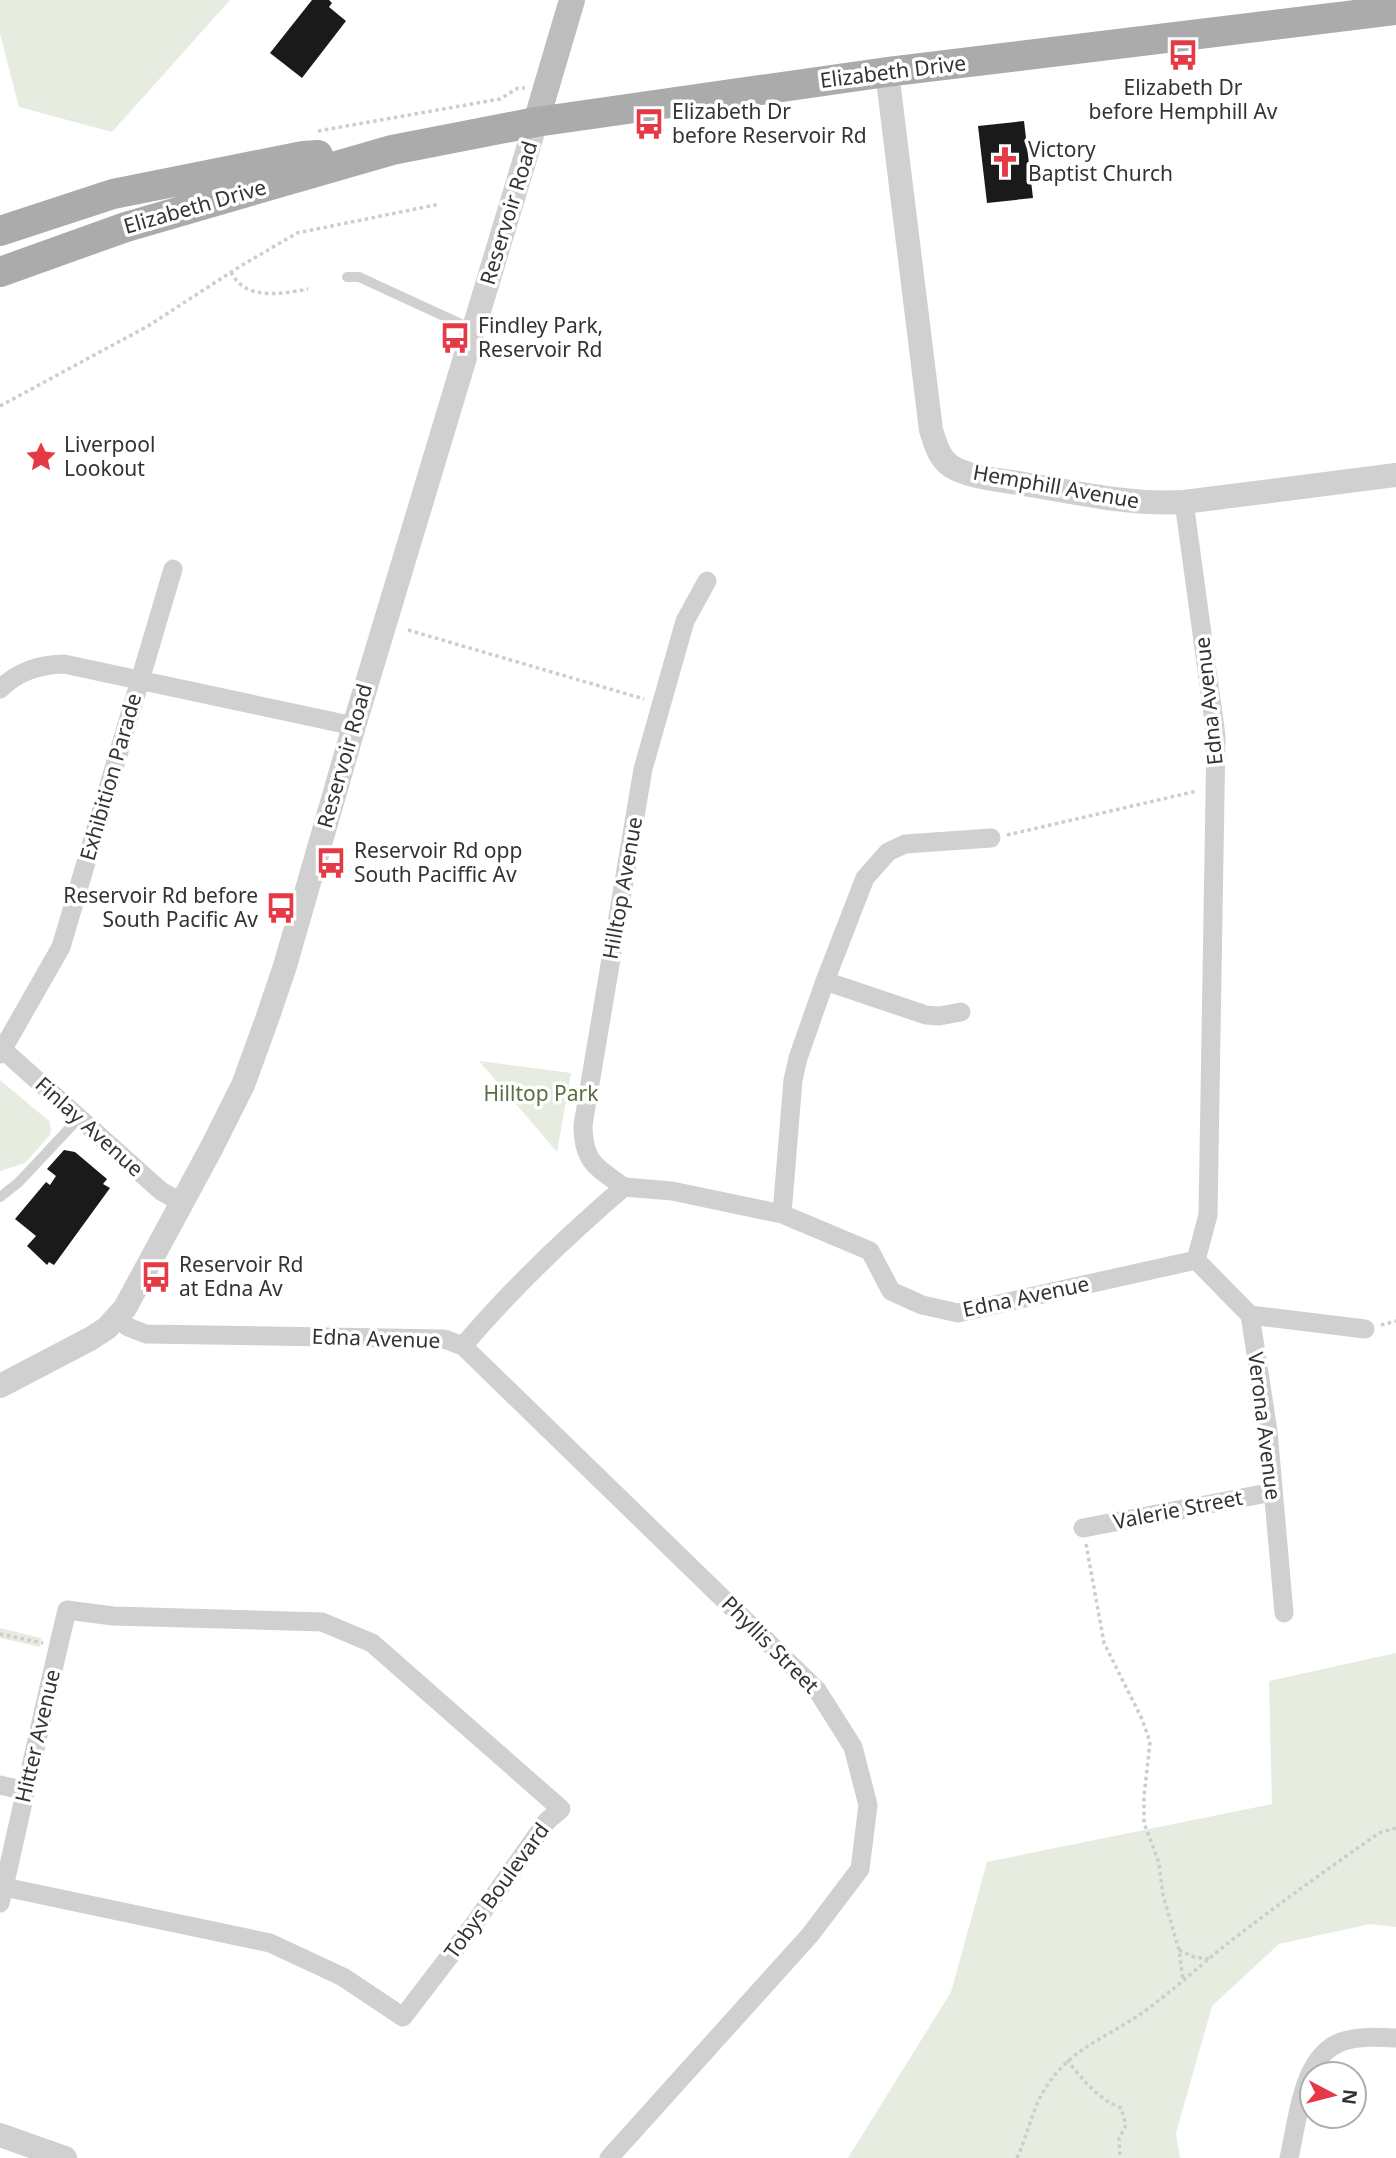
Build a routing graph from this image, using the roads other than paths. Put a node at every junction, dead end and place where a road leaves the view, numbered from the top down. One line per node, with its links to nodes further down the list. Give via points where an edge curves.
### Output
1 (572, 0): 4 (main road)
2 (1396, 10): 3 (main road, Elizabeth Drive)
3 (887, 72): 4 (main road, Elizabeth Drive); 11 (street, Hemphill Avenue, via 931,430 944,461 979,476 1102,498)
4 (536, 122): 5 (main road, Elizabeth Drive); 9 (street, Reservoir Road)
5 (392, 150): 6 (main road, Elizabeth Drive, via 303,156 113,194); 7 (main road, Elizabeth Drive, via 126,227)
6 (0, 231)
7 (0, 272)
8 (347, 277): 9 (lane, via 359,277)
9 (475, 330): 16 (street, Reservoir Road)
10 (1396, 475): 11 (street, Hemphill Avenue)
11 (1184, 502): 26 (street, Edna Avenue, via 1216,736 1208,1215)
12 (173, 569): 14 (street, Exhibition Parade)
13 (707, 582): 22 (street, Hilltop Avenue, via 685,621 643,769 583,1125 586,1153)
14 (139, 679): 15 (street, via 64,664 44,665); 16 (street); 20 (street, Exhibition Parade, via 61,947)
15 (0, 689)
16 (354, 726): 24 (street, Reservoir Road, via 266,1022 243,1085)
17 (990, 838): 18 (street, via 905,844 888,852 865,878)
18 (825, 981): 19 (street, via 915,1013 939,1016); 25 (street, via 793,1080)
19 (961, 1012)
20 (1, 1050): 21 (street, Finlay Avenue)
21 (79, 1118): 23 (lane); 24 (street, Finlay Avenue, via 161,1191)
22 (624, 1187): 25 (street, Edna Avenue, via 672,1191); 30 (street, Edna Avenue, via 507,1296)
23 (0, 1197)
24 (182, 1203): 28 (street, Reservoir Road)
25 (782, 1214): 26 (street, Edna Avenue, via 870,1251 891,1291 922,1305 958,1313)
26 (1196, 1260): 27 (street)
27 (1250, 1315): 29 (street); 32 (street, Verona Avenue)
28 (116, 1318): 30 (street, Edna Avenue, via 146,1334 444,1339); 31 (street, Reservoir Road, via 90,1339)
29 (1365, 1329)
30 (463, 1346): 42 (street, Phyllis Street, via 817,1690 853,1746 868,1805 860,1869 810,1935)
31 (0, 1386)
32 (1273, 1492): 33 (street, Valerie Street); 35 (street, Verona Avenue)
33 (1083, 1528)
34 (67, 1610): 37 (street, Hitter Avenue); 38 (street, Tobys Boulevard, via 113,1616 322,1622 372,1643 561,1809 403,2017 343,1977 270,1942)
35 (1284, 1613)
36 (0, 1785): 37 (street)
37 (26, 1791): 38 (street, Hitter Avenue)
38 (2, 1895)
39 (1396, 2038): 43 (street, via 1339,2043 1314,2063)
40 (0, 2135): 41 (street)
41 (65, 2158)
42 (609, 2158)
43 (1289, 2158)

